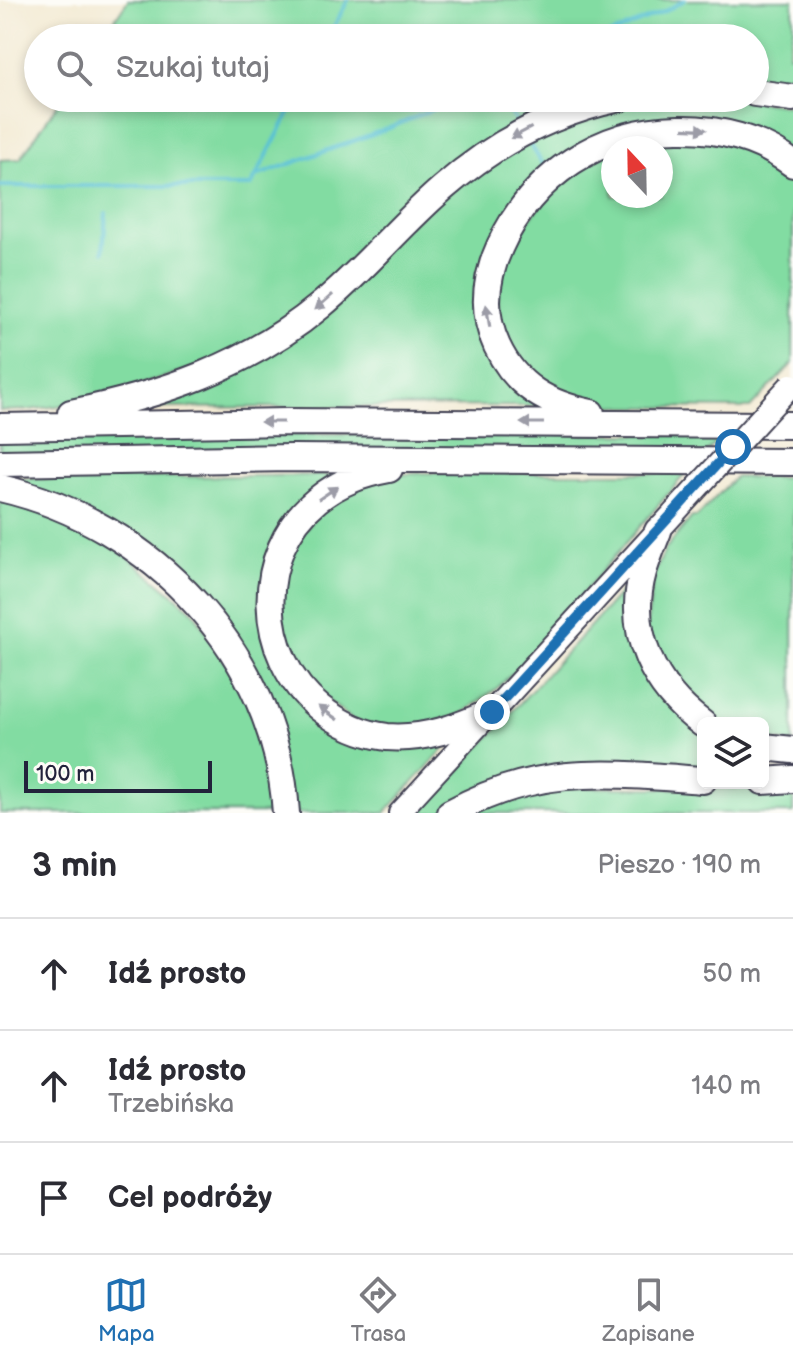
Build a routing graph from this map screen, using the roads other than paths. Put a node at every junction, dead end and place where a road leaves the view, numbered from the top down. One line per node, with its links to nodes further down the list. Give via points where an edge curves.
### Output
1 (769, 95): 2 (highway)
2 (793, 98)
3 (571, 112): 8 (highway, one-way to 8, via 493,149 443,188 321,306 229,364 128,400)
4 (793, 164): 6 (highway, one-way to 4, via 546,400 506,364 490,328 486,296 491,268 512,223 560,169 589,150 633,133 719,132 752,141)
5 (792, 383): 13 (main road, bridge)
6 (638, 423): 7 (highway); 8 (highway, one-way to 8)
7 (793, 425)
8 (0, 427)
9 (435, 459): 10 (highway); 11 (highway); 14 (highway, one-way to 9, via 429,735 386,737 350,727 298,686 272,626 275,565 305,511 355,477)
10 (793, 462)
11 (0, 463)
12 (0, 488): 21 (highway, via 54,504 103,528 153,561 200,607 235,655 261,704 277,749)
13 (666, 521): 14 (main road); 15 (highway, via 640,587 640,632 661,684)
14 (492, 712): 22 (main road)
15 (697, 719)
16 (769, 748): 17 (highway)
17 (793, 750)
18 (793, 779): 20 (highway)
19 (697, 780): 23 (highway, via 602,773 552,776 502,788)
20 (769, 781)
21 (286, 813)
22 (399, 813)
23 (450, 813)

